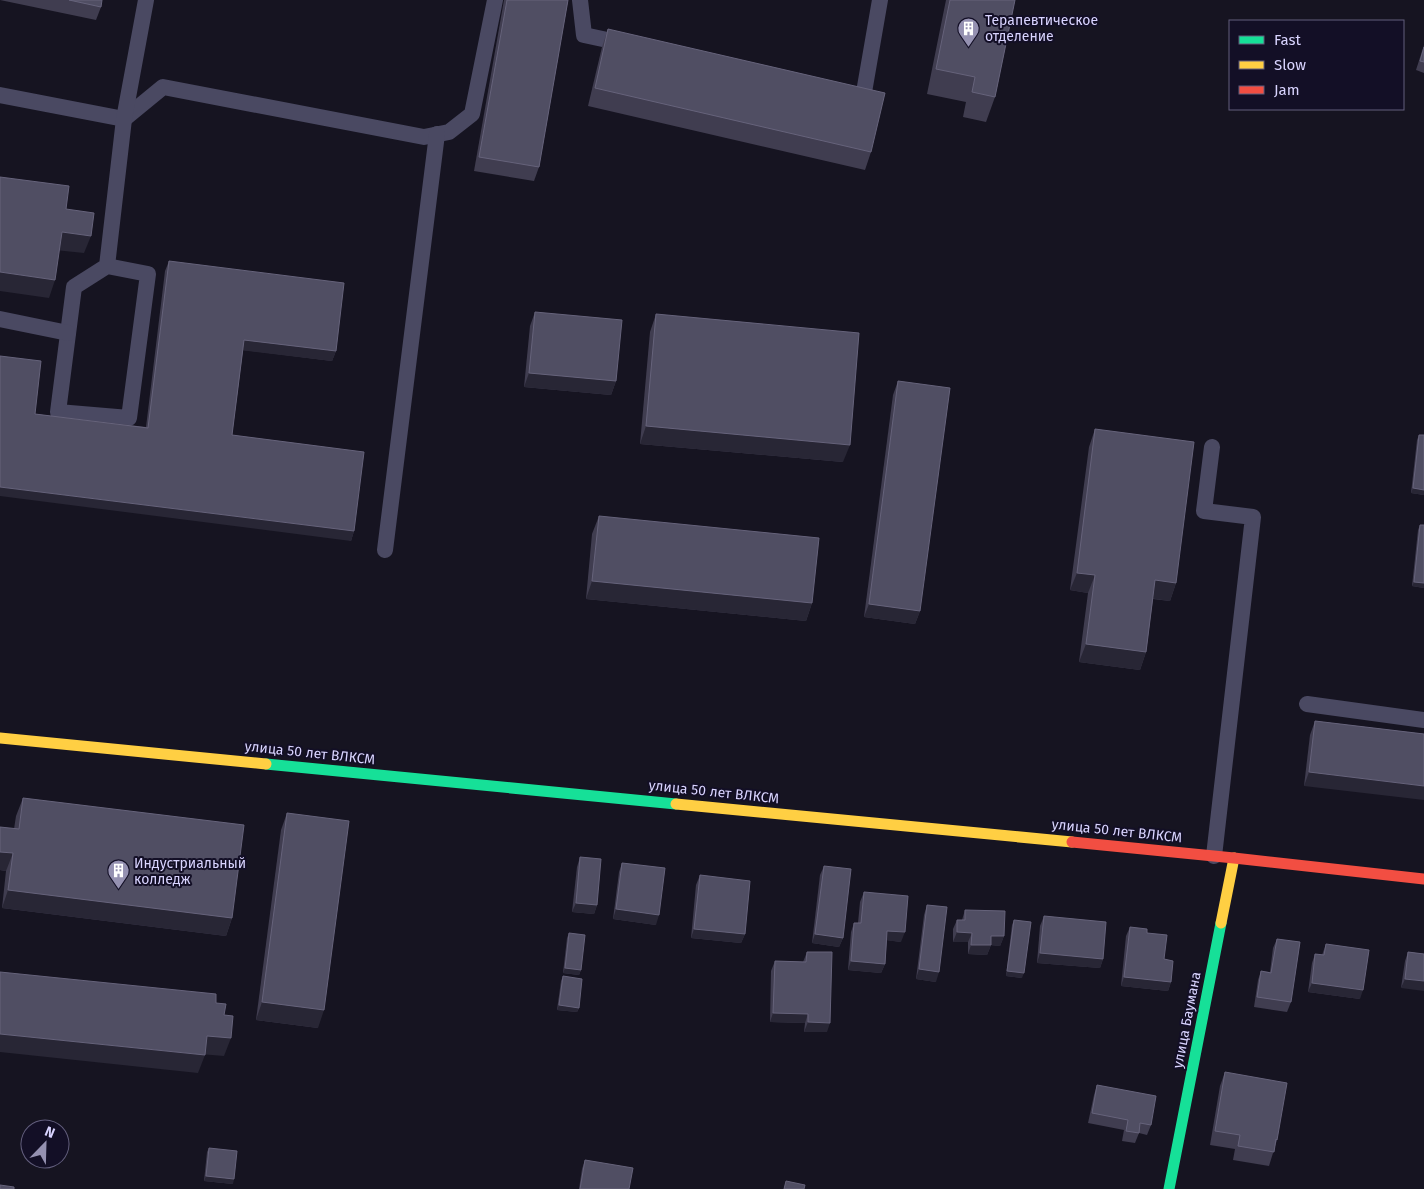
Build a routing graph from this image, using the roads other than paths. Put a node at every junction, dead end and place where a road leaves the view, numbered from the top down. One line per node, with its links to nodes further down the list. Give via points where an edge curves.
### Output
1 (146, 0): 8 (lane)
2 (495, 0): 9 (lane, via 472,114 449,132)
3 (580, 0): 5 (lane, via 584,35)
4 (880, 0): 6 (lane, via 863,98)
5 (641, 47)
6 (836, 92)
7 (0, 96): 8 (lane)
8 (124, 119): 9 (lane, via 163,87 424,136); 10 (lane)
9 (437, 134): 14 (lane)
10 (107, 266): 12 (lane, via 74,287); 12 (lane, via 148,274 129,418 58,412)
11 (0, 319): 12 (lane)
12 (68, 333)
13 (1212, 447): 18 (lane, via 1204,511 1254,517)
14 (385, 550)
15 (1307, 704): 16 (lane)
16 (1424, 720)
17 (0, 738): 18 (street, улица 50 лет ВЛКСМ)
18 (1214, 856): 19 (street, улица 50 лет ВЛКСМ)
19 (1234, 858): 20 (street, улица 50 лет ВЛКСМ); 21 (street, улица Баумана)
20 (1424, 879)
21 (1169, 1189)

